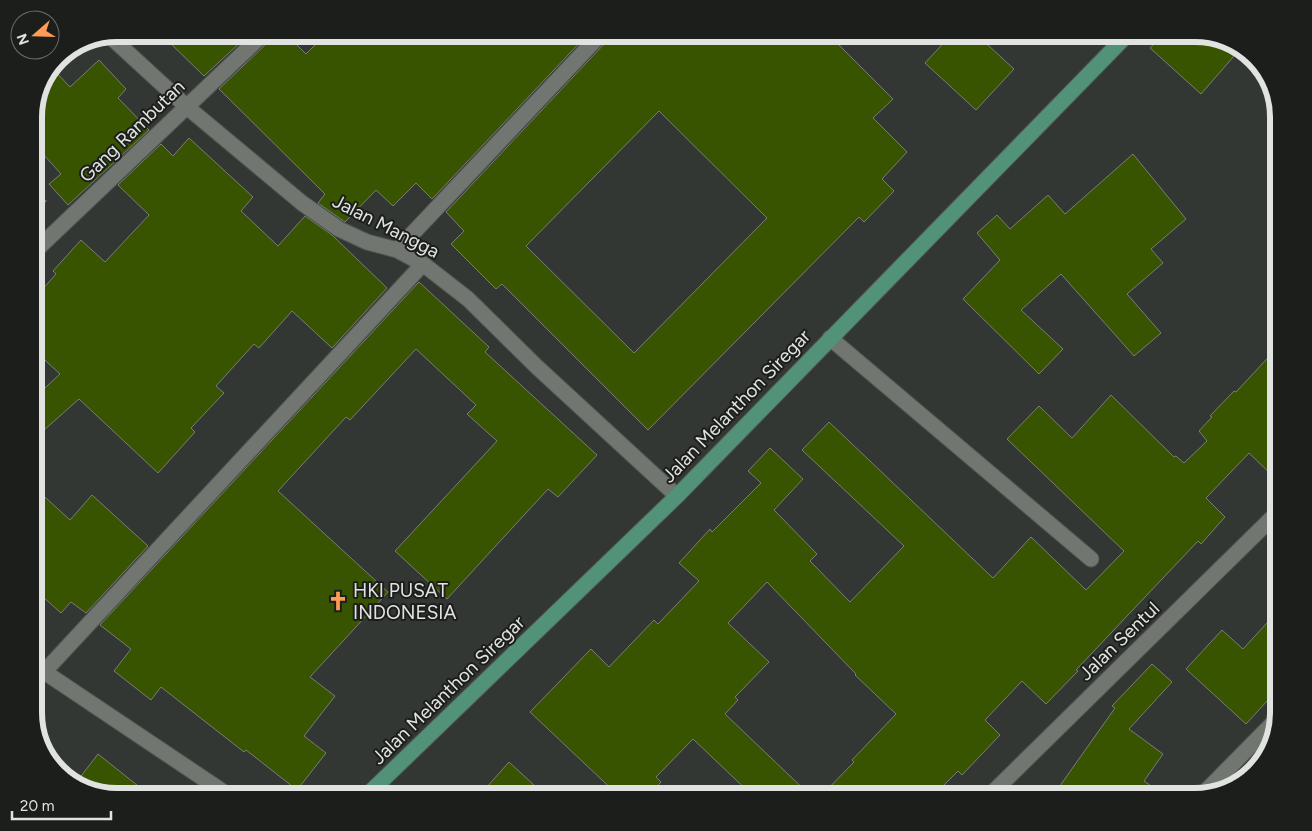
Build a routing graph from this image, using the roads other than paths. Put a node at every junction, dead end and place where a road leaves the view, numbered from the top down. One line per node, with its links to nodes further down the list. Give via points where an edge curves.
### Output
1 (117, 43): 5 (street, Jalan Mangga)
2 (254, 43): 5 (street, Gang Rambutan)
3 (592, 43): 7 (street)
4 (1119, 43): 9 (main road, Jalan Melanthon Siregar)
5 (186, 107): 6 (street, Gang Rambutan); 7 (street, Jalan Mangga, via 302,203 339,229 367,242)
6 (43, 243)
7 (397, 250): 8 (street, Jalan Mangga)
8 (423, 264): 10 (street, Jalan Mangga, via 468,300); 13 (street)
9 (830, 338): 10 (main road, Jalan Melanthon Siregar); 12 (street)
10 (677, 496): 18 (main road, Jalan Melanthon Siregar)
11 (1270, 520): 19 (street, Jalan Sentul)
12 (1091, 559)
13 (43, 664)
14 (43, 671): 17 (street)
15 (1268, 728): 16 (street)
16 (1210, 787)
17 (218, 788)
18 (374, 788)
19 (997, 788)

